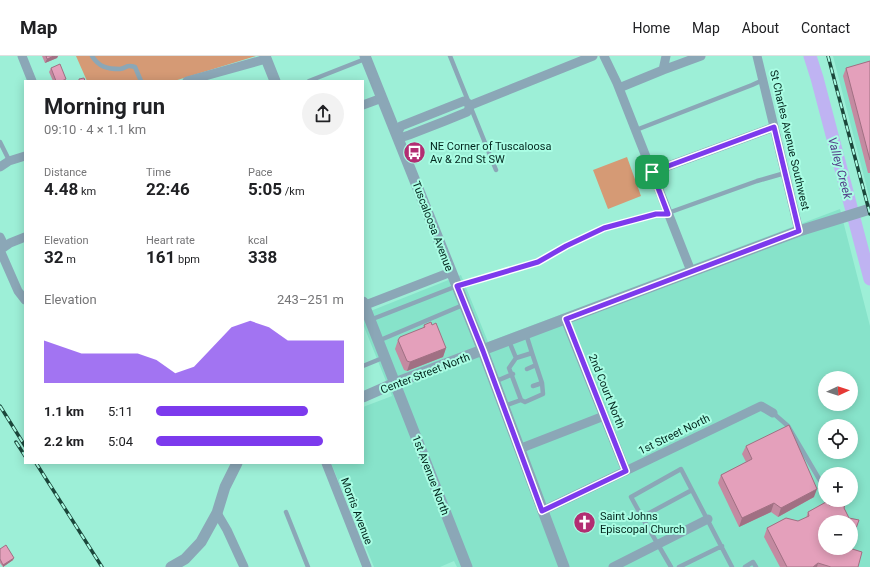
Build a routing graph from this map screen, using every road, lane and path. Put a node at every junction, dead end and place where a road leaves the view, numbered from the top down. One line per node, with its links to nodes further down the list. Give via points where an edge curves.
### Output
1 (22, 56): 12 (street)
2 (92, 56): 13 (lane, via 98,64 108,68 135,67)
3 (450, 56): 21 (lane)
4 (593, 56): 21 (street)
5 (604, 56): 18 (street)
6 (666, 56): 11 (street)
7 (701, 56): 11 (street)
8 (757, 56): 17 (street, St Charles Avenue Southwest)
9 (265, 57): 14 (street); 15 (street)
10 (366, 57): 16 (lane); 19 (street, Tuscaloosa Avenue)
11 (663, 70): 18 (street)
12 (32, 80)
13 (141, 80)
14 (191, 80)
15 (275, 80)
16 (311, 80)
17 (763, 80): 22 (street, St Charles Avenue Southwest); 23 (lane)
18 (619, 88): 23 (street)
19 (382, 98): 20 (street); 24 (street, Tuscaloosa Avenue)
20 (364, 105)
21 (471, 105): 24 (street, via 464,101 401,126); 29 (lane)
22 (774, 127): 30 (street); 31 (street, St Charles Avenue Southwest)
23 (636, 130): 30 (street)
24 (397, 134): 39 (street, Tuscaloosa Avenue)
25 (0, 142): 27 (lane)
26 (24, 156): 27 (street)
27 (9, 161): 28 (street)
28 (0, 167)
29 (496, 170)
30 (652, 172): 33 (street)
31 (785, 173): 33 (lane); 34 (street, St Charles Avenue Southwest)
32 (867, 209): 34 (street, Center Street North)
33 (668, 214): 38 (street); 40 (lane, via 656,214 604,228 538,262)
34 (799, 231): 38 (street, Center Street North)
35 (0, 237): 37 (street)
36 (24, 238): 37 (street)
37 (0, 250): 41 (street)
38 (691, 271): 45 (street, Center Street North)
39 (451, 272): 40 (street, Tuscaloosa Avenue); 42 (street)
40 (457, 286): 43 (street, Tuscaloosa Avenue); 46 (lane)
41 (24, 299)
42 (364, 305)
43 (464, 305): 48 (lane); 50 (street, Tuscaloosa Avenue)
44 (364, 307): 46 (street, 1st Avenue North)
45 (566, 319): 47 (street, Center Street North); 66 (street, 2nd Court North)
46 (370, 320): 48 (street, 1st Avenue North)
47 (526, 334): 49 (street, Center Street North); 51 (lane)
48 (378, 341): 52 (street, 1st Avenue North)
49 (509, 341): 50 (street, Center Street North); 53 (lane)
50 (483, 351): 58 (street, Tuscaloosa Avenue); 59 (street, Center Street North)
51 (532, 353): 53 (lane); 54 (lane)
52 (385, 357): 55 (lane); 59 (street, 1st Avenue North)
53 (516, 358): 57 (lane, via 509,368)
54 (536, 365): 56 (lane); 60 (lane)
55 (364, 366)
56 (527, 369)
57 (513, 374): 58 (lane); 63 (lane)
58 (494, 382): 64 (street, Tuscaloosa Avenue)
59 (395, 383): 62 (street, Center Street North); 85 (street, 1st Avenue North)
60 (542, 383): 61 (lane); 63 (lane, via 544,394 525,402)
61 (533, 386)
62 (364, 396)
63 (521, 400): 64 (lane)
64 (504, 407): 67 (street, Tuscaloosa Avenue)
65 (773, 414): 70 (street, 1st Street North, via 761,406); 71 (lane, via 788,426)
66 (604, 416): 67 (street); 70 (street, 2nd Court North)
67 (519, 449): 73 (street, Tuscaloosa Avenue)
68 (236, 464): 75 (street, via 225,487)
69 (326, 464): 84 (street, Morris Avenue)
70 (626, 471): 73 (street, 1st Street North)
71 (818, 477)
72 (692, 490): 76 (lane); 76 (lane, via 682,469 631,497); 77 (lane)
73 (542, 511): 80 (street, Tuscaloosa Avenue)
74 (286, 512): 83 (lane)
75 (217, 513): 81 (street, via 201,542 185,559); 82 (street)
76 (642, 517): 78 (lane)
77 (708, 519): 78 (street); 79 (lane)
78 (658, 544): 86 (street); 87 (lane)
79 (722, 546): 88 (lane); 89 (lane)
80 (562, 566)
81 (171, 567)
82 (244, 567)
83 (308, 567)
84 (367, 567)
85 (467, 567)
86 (613, 567)
87 (671, 567)
88 (679, 567)
89 (732, 567)
90 (745, 567): 91 (lane, via 753,562)
91 (756, 567)

